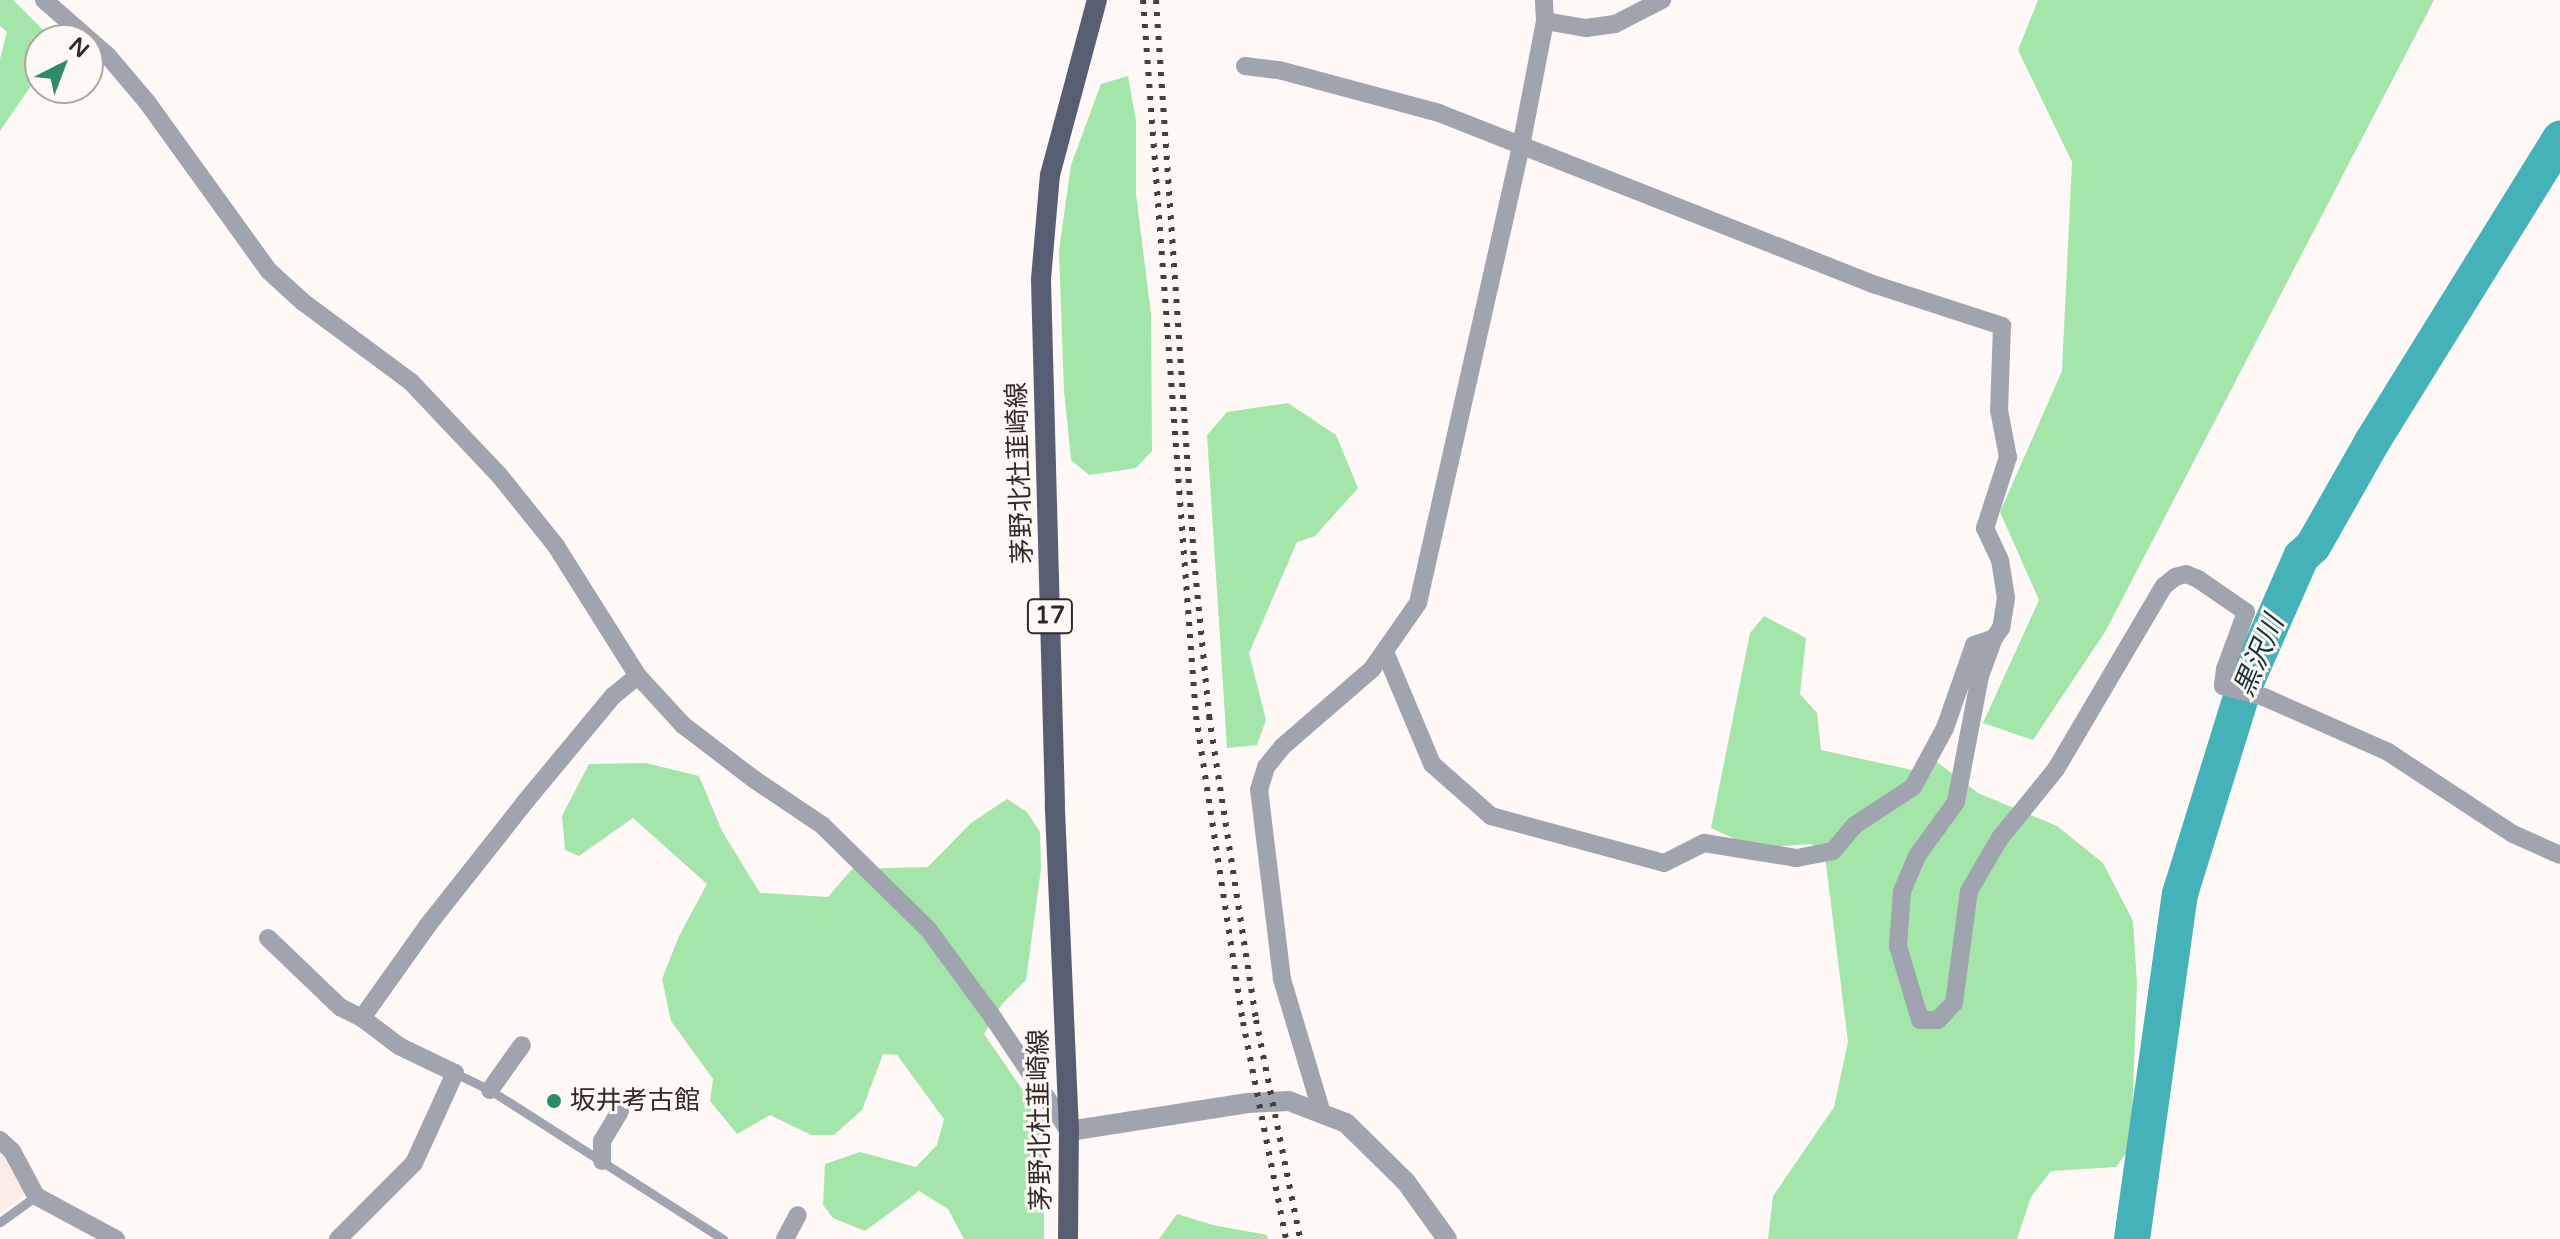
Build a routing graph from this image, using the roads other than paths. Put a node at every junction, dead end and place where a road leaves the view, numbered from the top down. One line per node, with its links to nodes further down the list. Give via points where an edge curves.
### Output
1 (44, 0): 10 (street, via 108,56 147,102 269,271 411,382 499,475 556,546)
2 (1097, 0): 19 (main road, 茅野北杜韮崎線 / 17, via 1050,175 1041,279)
3 (1544, 0): 5 (street)
4 (1662, 0): 5 (street, via 1615,24 1586,28)
5 (1545, 21): 7 (street)
6 (1245, 66): 7 (street, via 1365,91)
7 (1521, 146): 8 (street, via 1876,285 2002,326 1999,410 2008,457 1985,528 2000,560 2006,598); 9 (street, via 1432,553 1418,603)
8 (1994, 638): 9 (street, via 1974,645 1945,728 1913,787 1855,825 1833,851 1797,858 1704,843 1664,863 1491,816 1432,764); 11 (street, via 1980,676 1956,802 1917,856 1902,891 1898,946 1920,1020 1938,1020 1954,1003 1969,891 2000,838 2056,769 2164,586 2186,574 2246,612 2223,686 2257,694 2388,752 2513,834)
9 (1385, 652): 17 (street, via 1282,747 1266,767 1259,790 1282,979)
10 (638, 676): 13 (street, via 613,696 525,802); 19 (street, via 683,725 822,825 928,929)
11 (2560, 855)
12 (268, 938): 13 (street, via 340,1007)
13 (362, 1018): 15 (street, via 399,1046)
14 (522, 1045): 16 (street)
15 (455, 1073): 16 (lane); 27 (street, via 414,1163)
16 (490, 1090): 21 (lane)
17 (1321, 1110): 19 (street, via 1289,1101 1248,1103); 30 (street, via 1346,1123 1378,1152)
18 (620, 1111): 21 (street, via 602,1141)
19 (1069, 1131): 29 (main road, 茅野北杜韮崎線 / 17)
20 (0, 1140): 22 (street, via 12,1151)
21 (602, 1161): 28 (lane)
22 (36, 1196): 24 (lane); 26 (street)
23 (798, 1215): 25 (street)
24 (0, 1222)
25 (788, 1238)
26 (116, 1239)
27 (338, 1239)
28 (723, 1239)
29 (1068, 1239)
30 (1447, 1239)

